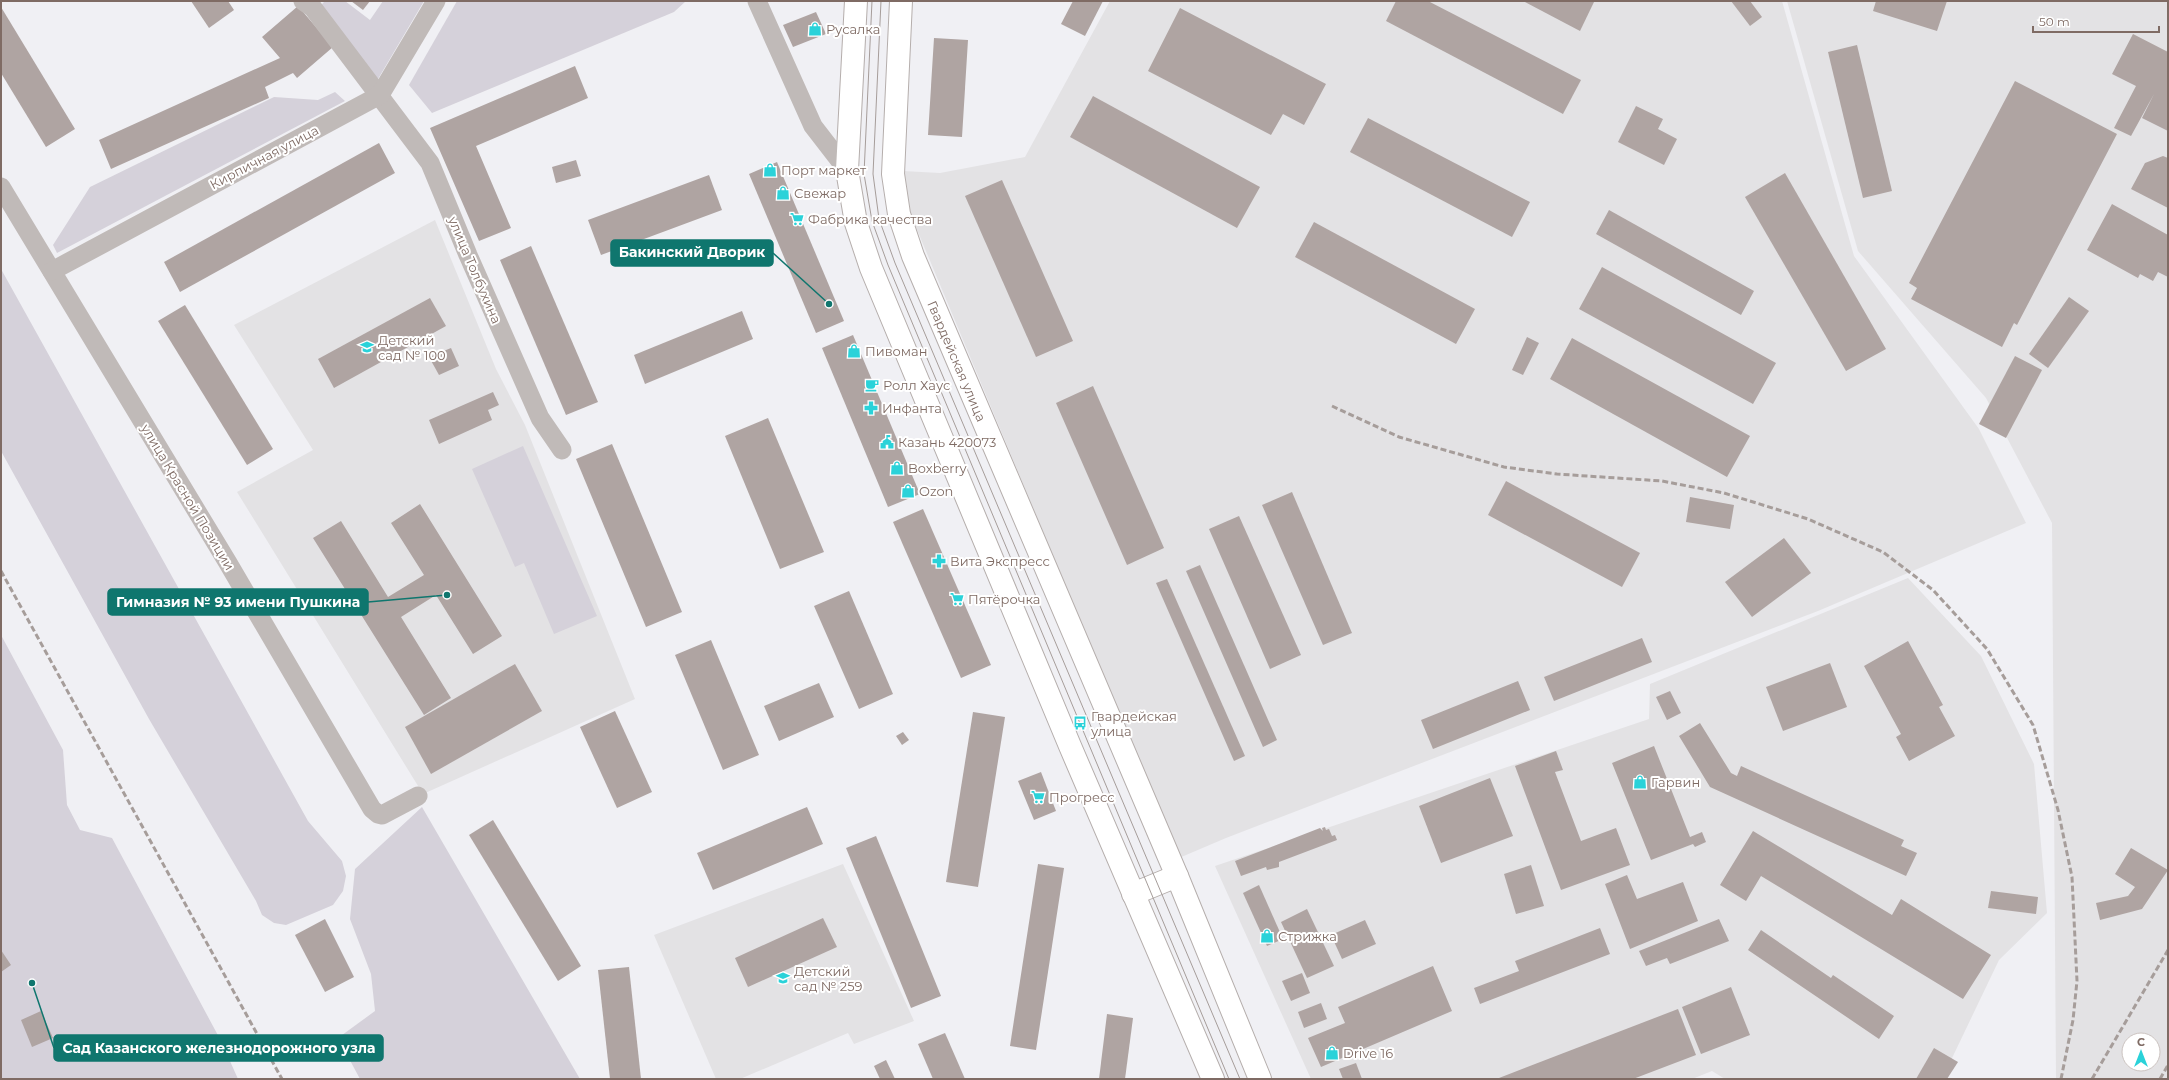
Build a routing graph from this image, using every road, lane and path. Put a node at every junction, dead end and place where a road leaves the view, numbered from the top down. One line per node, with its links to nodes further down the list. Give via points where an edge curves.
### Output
1 (302, 1): 6 (street, улица Толбухина, via 313,8)
2 (436, 1): 6 (street)
3 (757, 1): 7 (street, via 813,126)
4 (856, 1): 7 (main road)
5 (901, 1): 12 (main road, Гвардейская улица, via 893,174 899,214 916,263)
6 (380, 95): 9 (street, Кирпичная улица); 10 (street, улица Толбухина, via 430,163 540,418)
7 (847, 170): 13 (main road, via 856,222 871,268)
8 (1, 187): 9 (street, улица Красной Позиции)
9 (52, 271): 11 (street, улица Красной Позиции, via 372,809 382,815)
10 (562, 450)
11 (418, 796)
12 (1177, 876): 13 (main road); 15 (main road, Гвардейская улица)
13 (1133, 894): 14 (main road)
14 (1213, 1079)
15 (1260, 1079)

